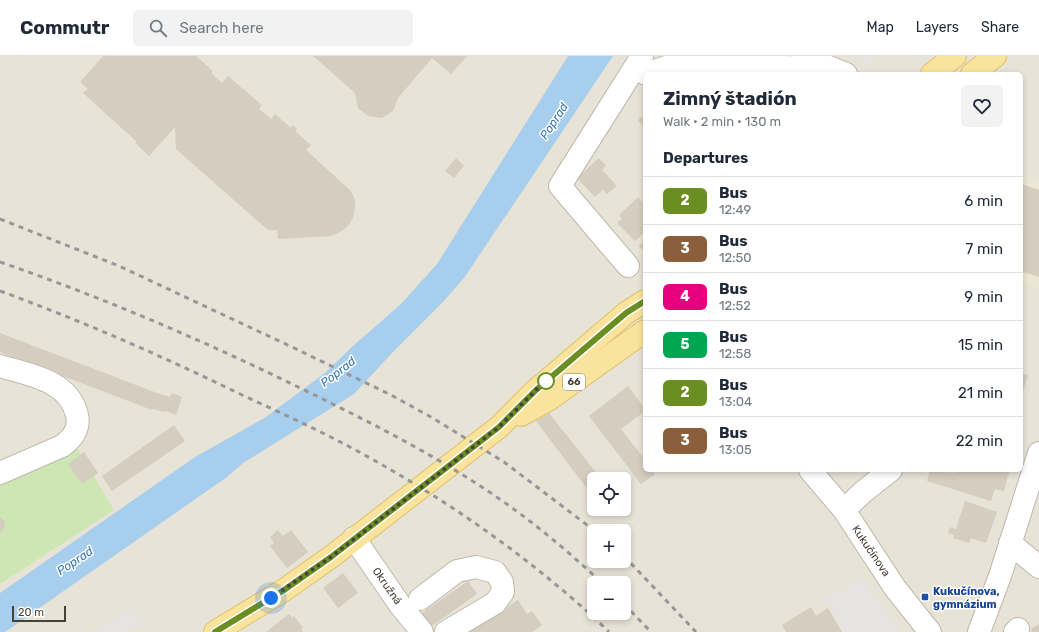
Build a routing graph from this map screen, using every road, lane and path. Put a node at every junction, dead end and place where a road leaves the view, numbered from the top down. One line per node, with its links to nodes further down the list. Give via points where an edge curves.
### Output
1 (642, 56): 10 (street)
2 (956, 56): 7 (main road)
3 (995, 56): 8 (main road)
4 (807, 64): 5 (street, via 714,61 678,63); 6 (street)
5 (652, 72)
6 (838, 72)
7 (935, 72)
8 (975, 72)
9 (643, 75): 10 (street)
10 (624, 82): 11 (street, via 560,186)
11 (628, 266)
12 (643, 302): 15 (main road, via 626,313 536,390)
13 (643, 332): 15 (main road, 66, via 548,400)
14 (0, 366): 19 (street, via 49,381 65,392 74,405 78,421 71,439 62,446)
15 (499, 427): 21 (main road)
16 (1039, 453): 22 (street)
17 (812, 472): 20 (street, Kukučínova)
18 (888, 472): 20 (street)
19 (0, 473)
20 (844, 510): 28 (street, Kukučínova, via 895,588)
21 (354, 538): 25 (main road, via 284,590); 26 (street, Okružná)
22 (1010, 542): 23 (street); 29 (street)
23 (1039, 567)
24 (420, 599): 27 (street, via 456,571 476,567 495,572 502,582 503,592 495,603)
25 (216, 632)
26 (422, 632)
27 (446, 632)
28 (930, 632)
29 (979, 632)

